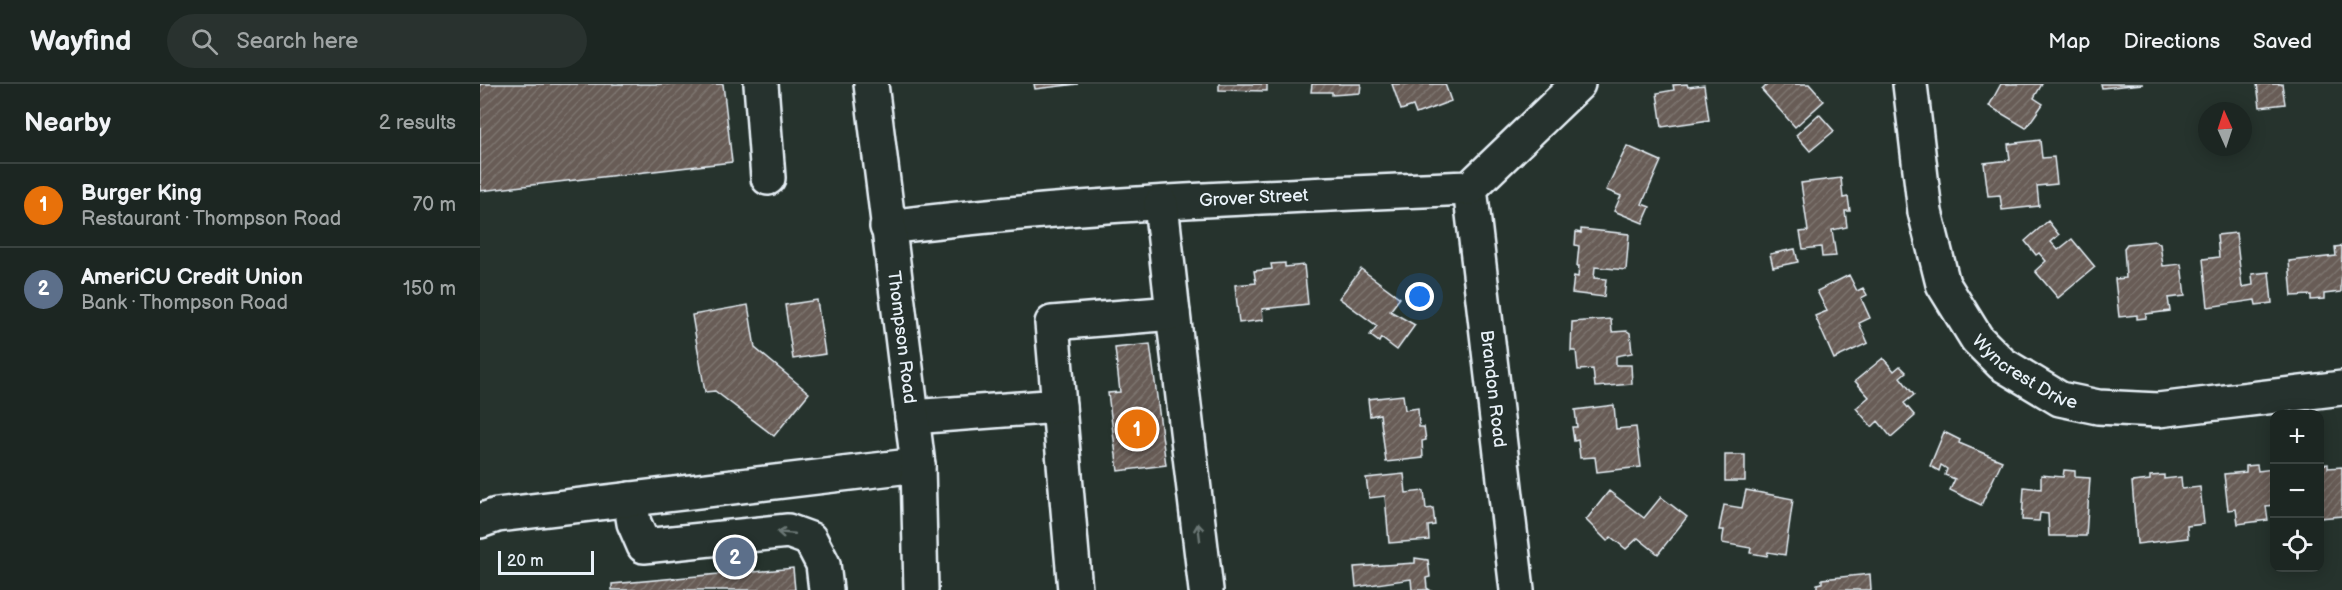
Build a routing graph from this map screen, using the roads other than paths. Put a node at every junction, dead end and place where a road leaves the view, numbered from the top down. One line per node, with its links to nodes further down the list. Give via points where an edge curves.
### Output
1 (761, 84): 5 (street)
2 (871, 84): 8 (street, Thompson Road)
3 (1578, 84): 6 (street)
4 (1910, 84): 10 (street, Wyncrest Drive, via 1925,212 1943,284 1977,339 2001,364 2060,399 2098,407 2158,410)
5 (768, 178)
6 (1470, 188): 7 (street, Grover Street); 20 (street, Brandon Road)
7 (1161, 204): 8 (street, Grover Street); 9 (street)
8 (887, 227): 12 (street, Thompson Road)
9 (1173, 313): 11 (street, via 1052,323); 19 (street, one-way to 9)
10 (2342, 388)
11 (1059, 406): 12 (street); 18 (street)
12 (912, 417): 13 (street, Thompson Road)
13 (918, 465): 14 (street); 17 (street, Thompson Road)
14 (630, 499): 15 (street, via 496,515); 16 (street, one-way to 14, via 824,564 810,539 788,531 644,546 633,523)
15 (480, 521)
16 (826, 590)
17 (921, 590)
18 (1075, 590)
19 (1206, 590)
20 (1517, 590)

